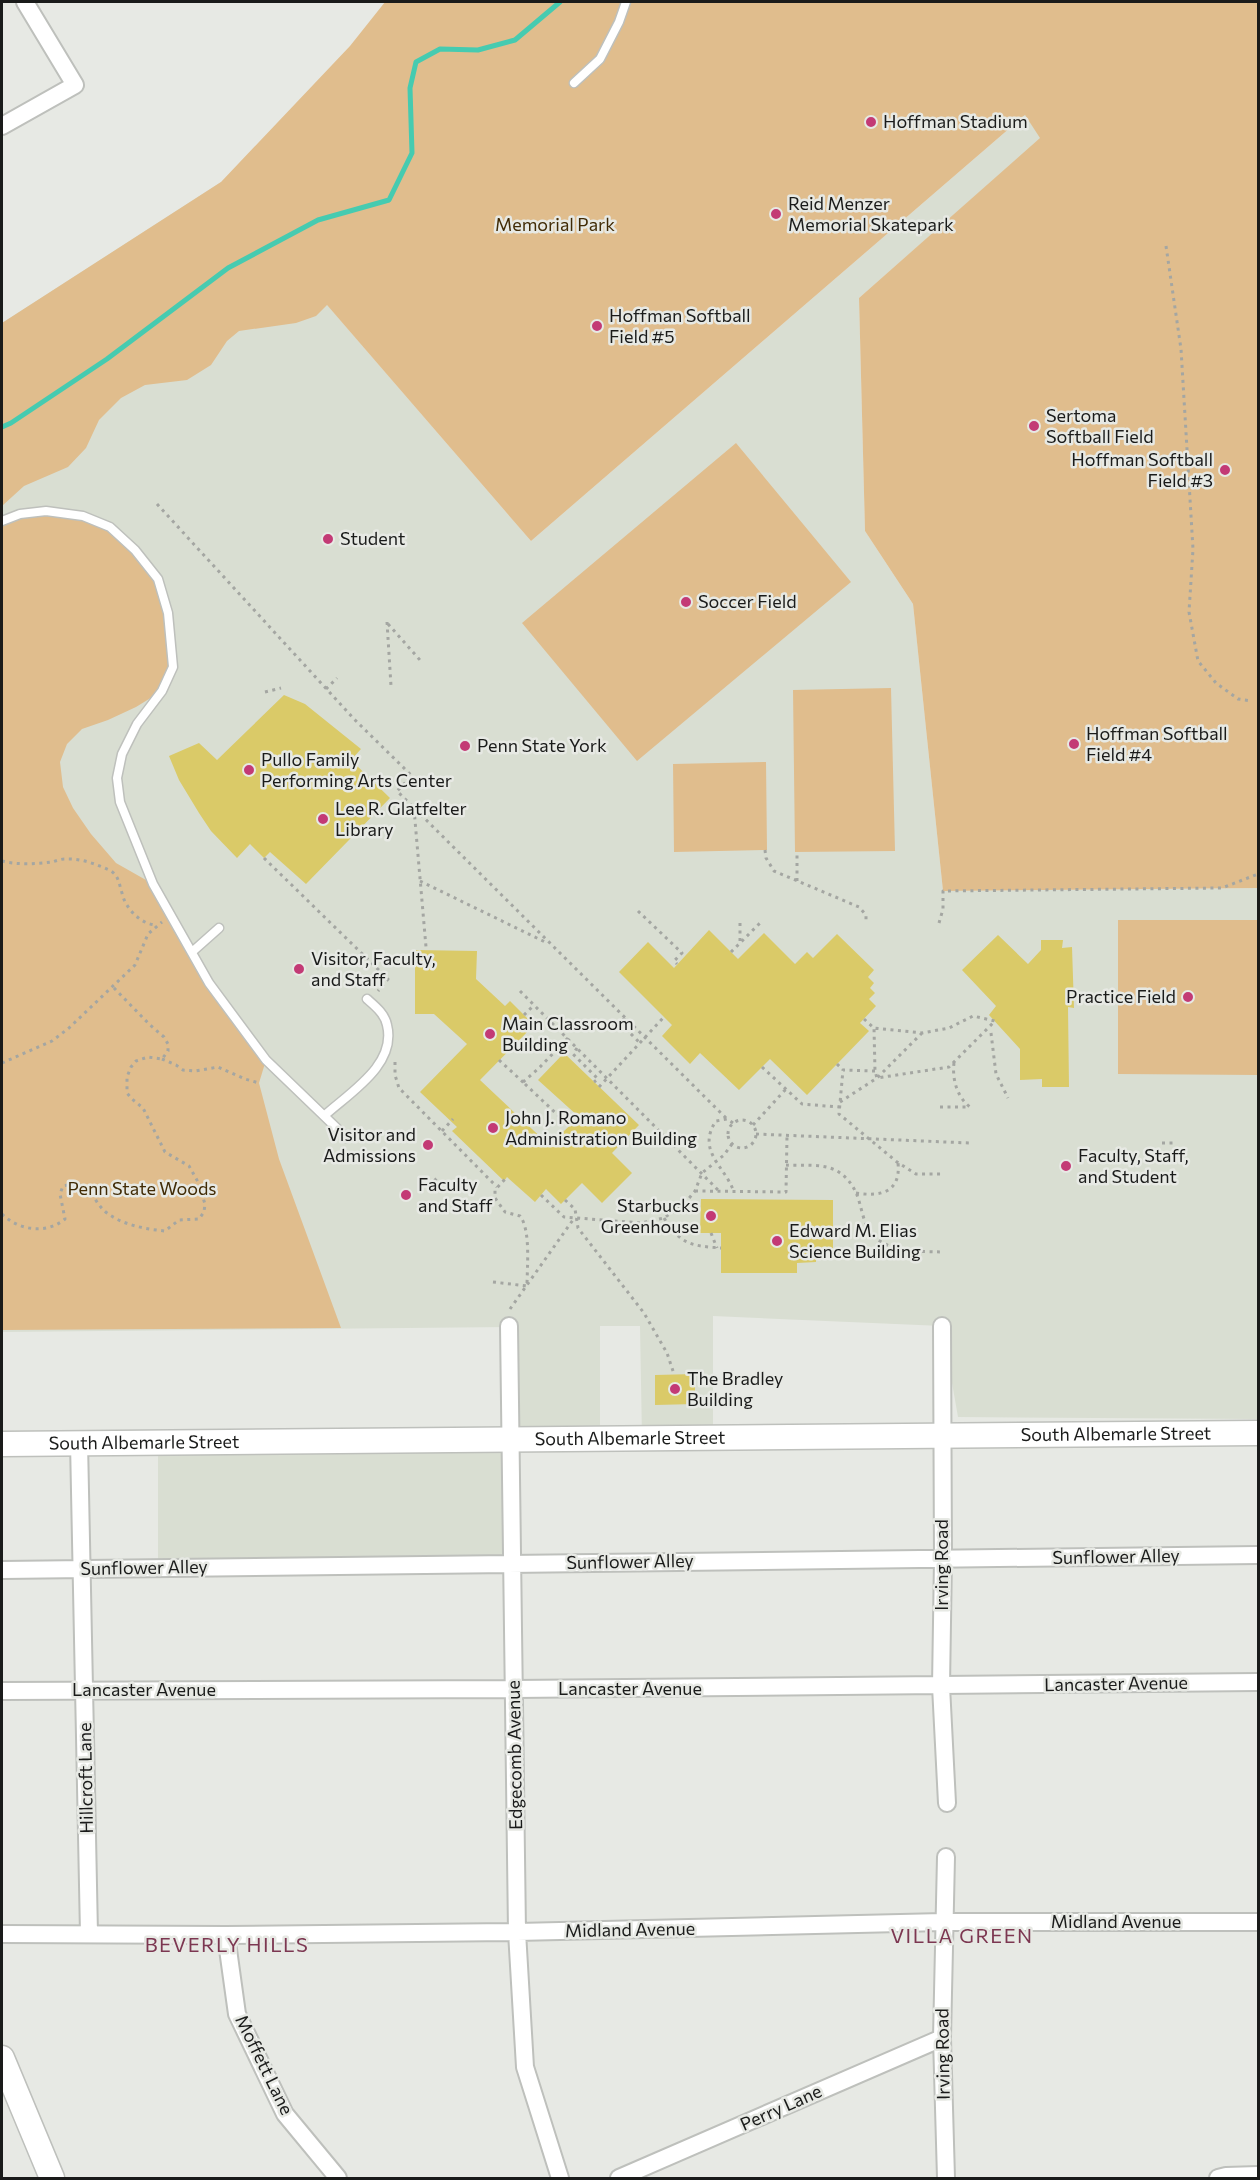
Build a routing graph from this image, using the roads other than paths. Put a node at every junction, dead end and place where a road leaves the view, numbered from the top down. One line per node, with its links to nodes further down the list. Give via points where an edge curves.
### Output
1 (25, 2): 4 (street, via 75,85)
2 (626, 2): 3 (lane, via 600,59)
3 (574, 83)
4 (2, 126)
5 (2, 521): 7 (lane, via 46,511 83,516 110,527 158,579 168,613 173,667 132,734 122,754 117,778 120,802 153,884)
6 (219, 928): 7 (lane)
7 (192, 952): 9 (lane, via 209,983 266,1060)
8 (367, 999): 9 (lane, via 387,1024 386,1052 367,1078)
9 (324, 1116): 10 (lane)
10 (347, 1138)
11 (508, 1320): 15 (street, Edgecomb Avenue)
12 (942, 1326): 14 (street, Irving Road)
13 (1258, 1433): 14 (street, South Albemarle Street)
14 (942, 1437): 15 (street, South Albemarle Street); 19 (street, Irving Road)
15 (510, 1439): 16 (street, South Albemarle Street); 20 (street, Edgecomb Avenue)
16 (79, 1442): 17 (street, South Albemarle Street); 21 (street, Hillcroft Lane)
17 (2, 1444)
18 (1258, 1555): 19 (street, Sunflower Alley)
19 (943, 1559): 20 (street, Sunflower Alley); 24 (street, Irving Road)
20 (511, 1563): 21 (street, Sunflower Alley); 25 (street, Edgecomb Avenue)
21 (81, 1569): 22 (street, Sunflower Alley); 26 (street, Hillcroft Lane)
22 (2, 1570)
23 (1258, 1682): 24 (street, Lancaster Avenue)
24 (940, 1686): 25 (street, Lancaster Avenue); 28 (street, Irving Road)
25 (514, 1689): 26 (street, Lancaster Avenue); 32 (street, Edgecomb Avenue)
26 (84, 1690): 27 (street, Lancaster Avenue); 34 (street, Hillcroft Lane)
27 (2, 1691)
28 (947, 1803)
29 (946, 1857): 30 (street, Irving Road)
30 (943, 1922): 31 (street, Midland Avenue); 32 (street, Midland Avenue); 36 (street, Irving Road)
31 (1258, 1922)
32 (518, 1932): 35 (street, Midland Avenue); 41 (street, Edgecomb Avenue, via 525,2067)
33 (2, 1934): 34 (street, Midland Avenue)
34 (89, 1934): 35 (street, Midland Avenue)
35 (226, 1935): 40 (street, Moffett Lane, via 237,2014 285,2114)
36 (942, 2038): 42 (street, Perry Lane); 43 (street, Irving Road)
37 (2, 2058): 39 (street)
38 (1258, 2175): 44 (street)
39 (52, 2178)
40 (338, 2178)
41 (560, 2178)
42 (619, 2178)
43 (946, 2178)
44 (1218, 2178)

